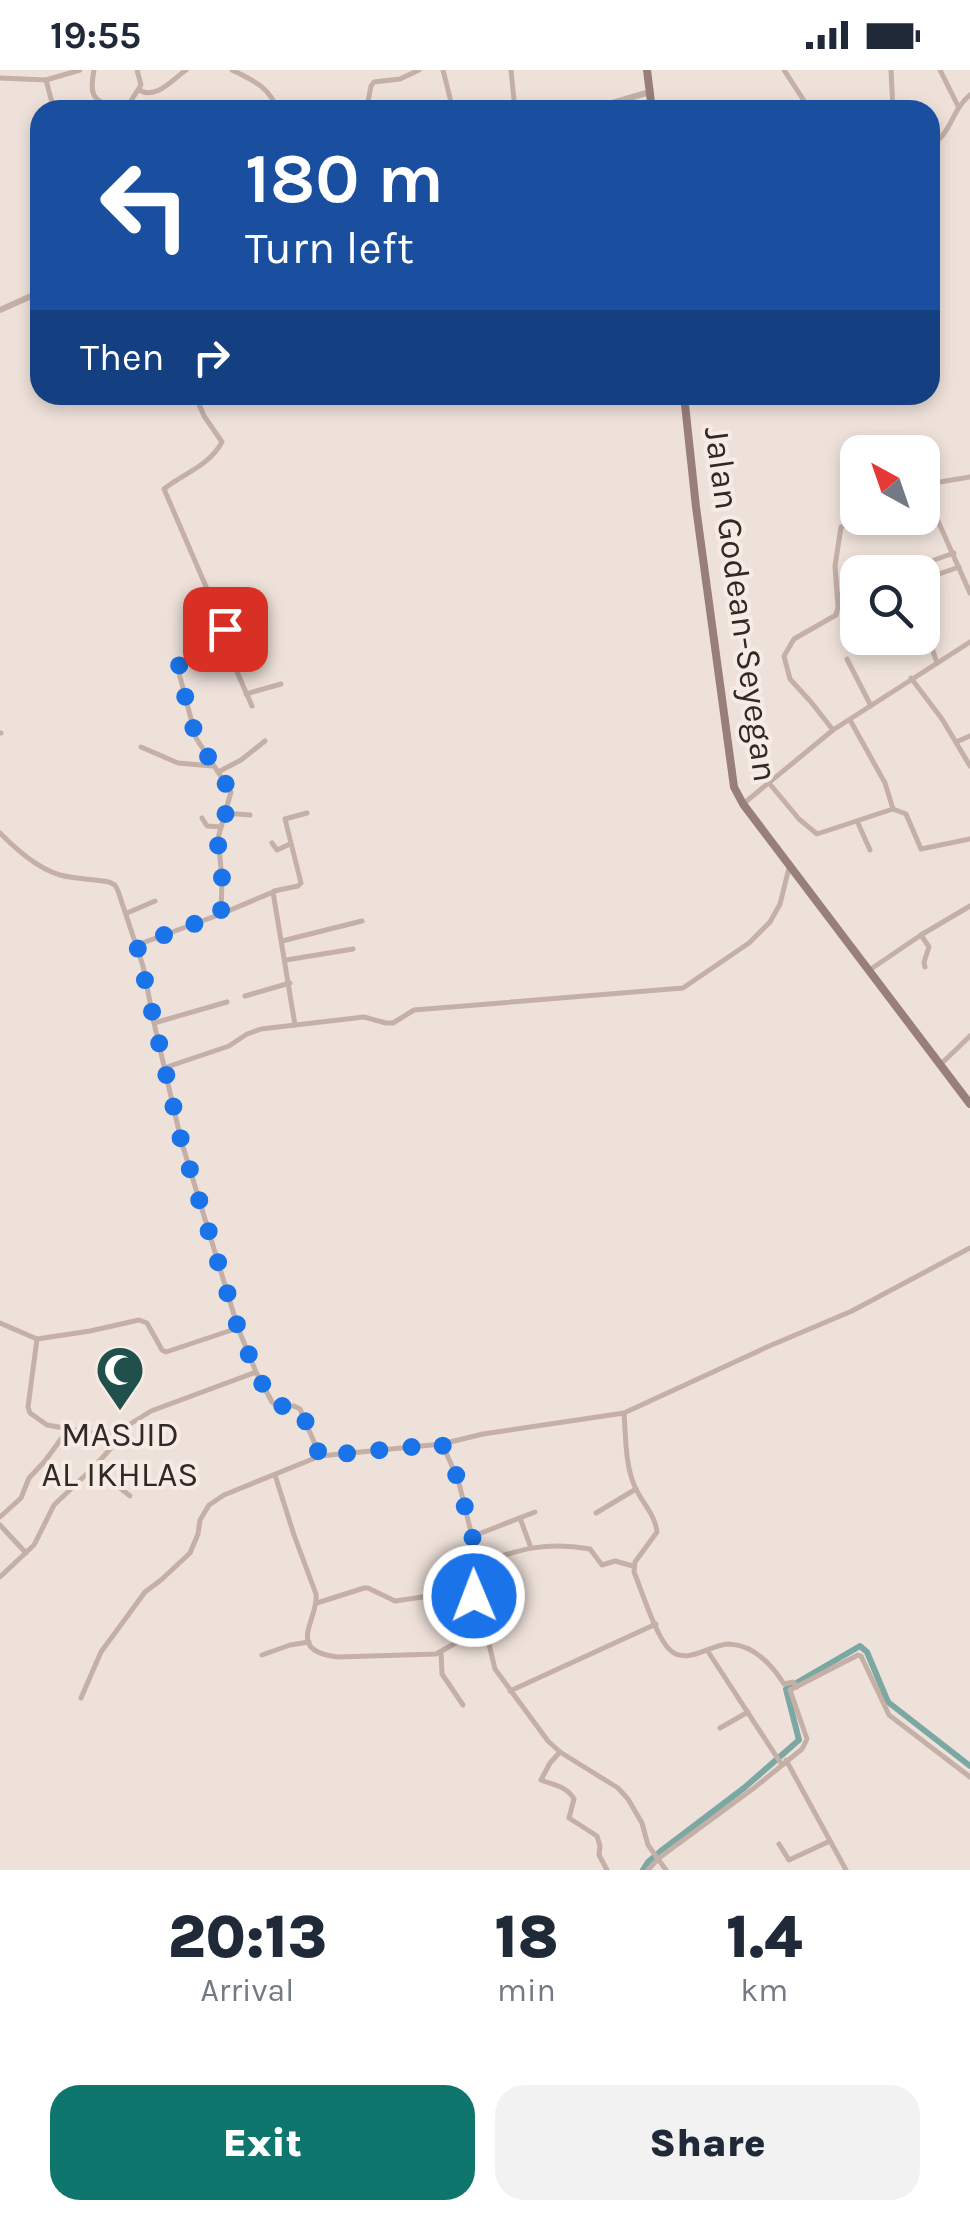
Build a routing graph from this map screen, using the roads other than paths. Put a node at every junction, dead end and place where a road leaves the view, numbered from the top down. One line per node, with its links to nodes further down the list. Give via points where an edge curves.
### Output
1 (80, 70): 14 (street)
2 (94, 70): 19 (street, via 91,91)
3 (137, 70): 15 (street)
4 (186, 70): 15 (street, via 154,93)
5 (232, 70): 21 (street)
6 (419, 70): 22 (street, via 374,82)
7 (444, 70): 23 (street)
8 (510, 70): 24 (street)
9 (647, 70): 16 (main road)
10 (784, 70): 27 (street)
11 (892, 70): 28 (street)
12 (940, 70): 29 (street)
13 (0, 78): 14 (street)
14 (46, 80): 18 (street)
15 (139, 90): 20 (street)
16 (650, 92): 25 (street); 26 (main road)
17 (970, 95): 29 (street)
18 (51, 100)
19 (97, 100)
20 (130, 100)
21 (274, 100)
22 (368, 100)
23 (451, 100)
24 (514, 100)
25 (622, 100)
26 (651, 100)
27 (804, 100)
28 (893, 100)
29 (958, 106): 30 (street)
30 (940, 140)
31 (30, 296): 32 (street)
32 (0, 310)
33 (199, 405): 46 (street, via 222,442 196,470 164,489)
34 (685, 405): 66 (main road, Jalan Godean-Seyegan, via 732,779)
35 (970, 477): 36 (street)
36 (940, 481)
37 (940, 523): 39 (street)
38 (840, 527): 45 (street)
39 (954, 553): 40 (street); 41 (street)
40 (940, 558)
41 (959, 567): 42 (street); 43 (street)
42 (940, 574)
43 (969, 590)
44 (840, 594): 45 (street)
45 (837, 595): 57 (street, via 836,615 794,639 784,656 790,679)
46 (226, 639): 53 (street); 62 (street, via 178,669 192,726)
47 (970, 642): 50 (street)
48 (935, 655): 50 (street)
49 (846, 659): 55 (street)
50 (937, 662): 51 (street)
51 (912, 678): 55 (street); 60 (street)
52 (281, 684): 53 (street)
53 (246, 694): 54 (street)
54 (252, 706)
55 (871, 706): 56 (street)
56 (850, 720): 57 (street); 67 (street)
57 (833, 730): 65 (street)
58 (970, 736): 60 (street)
59 (265, 741): 64 (street)
60 (956, 742): 63 (street)
61 (141, 746): 62 (street, via 178,763)
62 (212, 766): 64 (street)
63 (970, 766)
64 (218, 772): 68 (street, via 231,792)
65 (769, 783): 66 (street); 72 (street, via 816,834)
66 (743, 804): 79 (main road, Jalan Godean-Seyegan)
67 (893, 809): 72 (street); 75 (street, via 907,815 921,849)
68 (224, 813): 70 (street); 73 (street)
69 (307, 813): 77 (street, via 285,819)
70 (250, 815)
71 (202, 818): 73 (street, via 207,826)
72 (858, 820): 78 (street)
73 (221, 827): 84 (street)
74 (0, 833): 83 (street, via 49,870 112,883)
75 (970, 838)
76 (272, 844): 77 (street, via 277,850)
77 (290, 844): 80 (street, via 301,883)
78 (870, 850)
79 (790, 865): 92 (main road, Jalan Godean-Seyegan); 97 (street, via 770,922 683,988 414,1010 390,1023 364,1016)
80 (273, 892): 84 (street); 87 (street)
81 (155, 901): 83 (street)
82 (969, 909): 86 (street)
83 (127, 912): 88 (street)
84 (221, 914): 88 (street)
85 (362, 921): 87 (street)
86 (921, 935): 91 (street, via 929,947); 92 (street)
87 (282, 941): 90 (street)
88 (137, 945): 96 (street)
89 (353, 949): 90 (street)
90 (286, 960): 93 (street)
91 (925, 967)
92 (868, 971): 99 (main road, Jalan Godean-Seyegan)
93 (290, 983): 94 (street); 97 (street)
94 (245, 996)
95 (228, 1002): 96 (street)
96 (154, 1023): 100 (street)
97 (295, 1025): 100 (street, via 254,1031)
98 (970, 1036): 99 (street)
99 (940, 1065): 101 (main road, Jalan Godean-Seyegan)
100 (164, 1068): 104 (street)
101 (970, 1104)
102 (970, 1248): 107 (street, via 852,1311)
103 (0, 1322): 105 (street)
104 (238, 1328): 105 (street, via 170,1352 139,1320); 106 (street)
105 (37, 1339): 108 (street, via 28,1408 47,1425)
106 (256, 1372): 109 (street); 111 (street, via 275,1405 302,1412)
107 (624, 1413): 110 (street); 114 (street)
108 (69, 1428): 109 (street); 118 (street, via 29,1478 22,1498)
109 (104, 1435): 112 (street, via 110,1448)
110 (442, 1444): 111 (street); 121 (street)
111 (320, 1456): 113 (street)
112 (94, 1467): 115 (street); 123 (street, via 54,1505)
113 (275, 1474): 128 (street); 137 (street, via 210,1505 190,1553 144,1592 100,1652)
114 (636, 1489): 117 (street); 125 (street, via 657,1532)
115 (130, 1496)
116 (535, 1512): 119 (street)
117 (596, 1513)
118 (0, 1516)
119 (520, 1518): 121 (street); 122 (street)
120 (0, 1525): 123 (street)
121 (471, 1537): 124 (street)
122 (531, 1548): 124 (street); 125 (street, via 590,1550 602,1566)
123 (26, 1553): 126 (street)
124 (479, 1564): 127 (street)
125 (633, 1566): 129 (street)
126 (0, 1576)
127 (474, 1596): 128 (street, via 395,1601 368,1588); 130 (street)
128 (317, 1602): 131 (street)
129 (656, 1624): 132 (street, via 675,1654); 136 (street)
130 (487, 1640): 133 (street, via 461,1640); 136 (street)
131 (309, 1642): 133 (street, via 315,1651 337,1657); 134 (street)
132 (707, 1650): 135 (street, via 734,1645 759,1655); 139 (street)
133 (442, 1652): 138 (street, via 442,1674)
134 (262, 1655)
135 (795, 1685): 142 (street, via 790,1690 806,1742); 143 (street, via 860,1655 889,1714)
136 (510, 1691): 141 (street)
137 (81, 1698)
138 (463, 1705)
139 (748, 1712): 140 (street); 142 (street)
140 (720, 1728)
141 (560, 1752): 146 (street, via 618,1788); 147 (street, via 541,1780 571,1793 568,1818 597,1836)
142 (781, 1761): 144 (street); 146 (street)
143 (970, 1777)
144 (830, 1842): 145 (street, via 789,1860); 150 (street)
145 (779, 1844)
146 (658, 1858): 148 (street); 149 (street)
147 (608, 1870)
148 (648, 1870)
149 (666, 1870)
150 (846, 1870)

